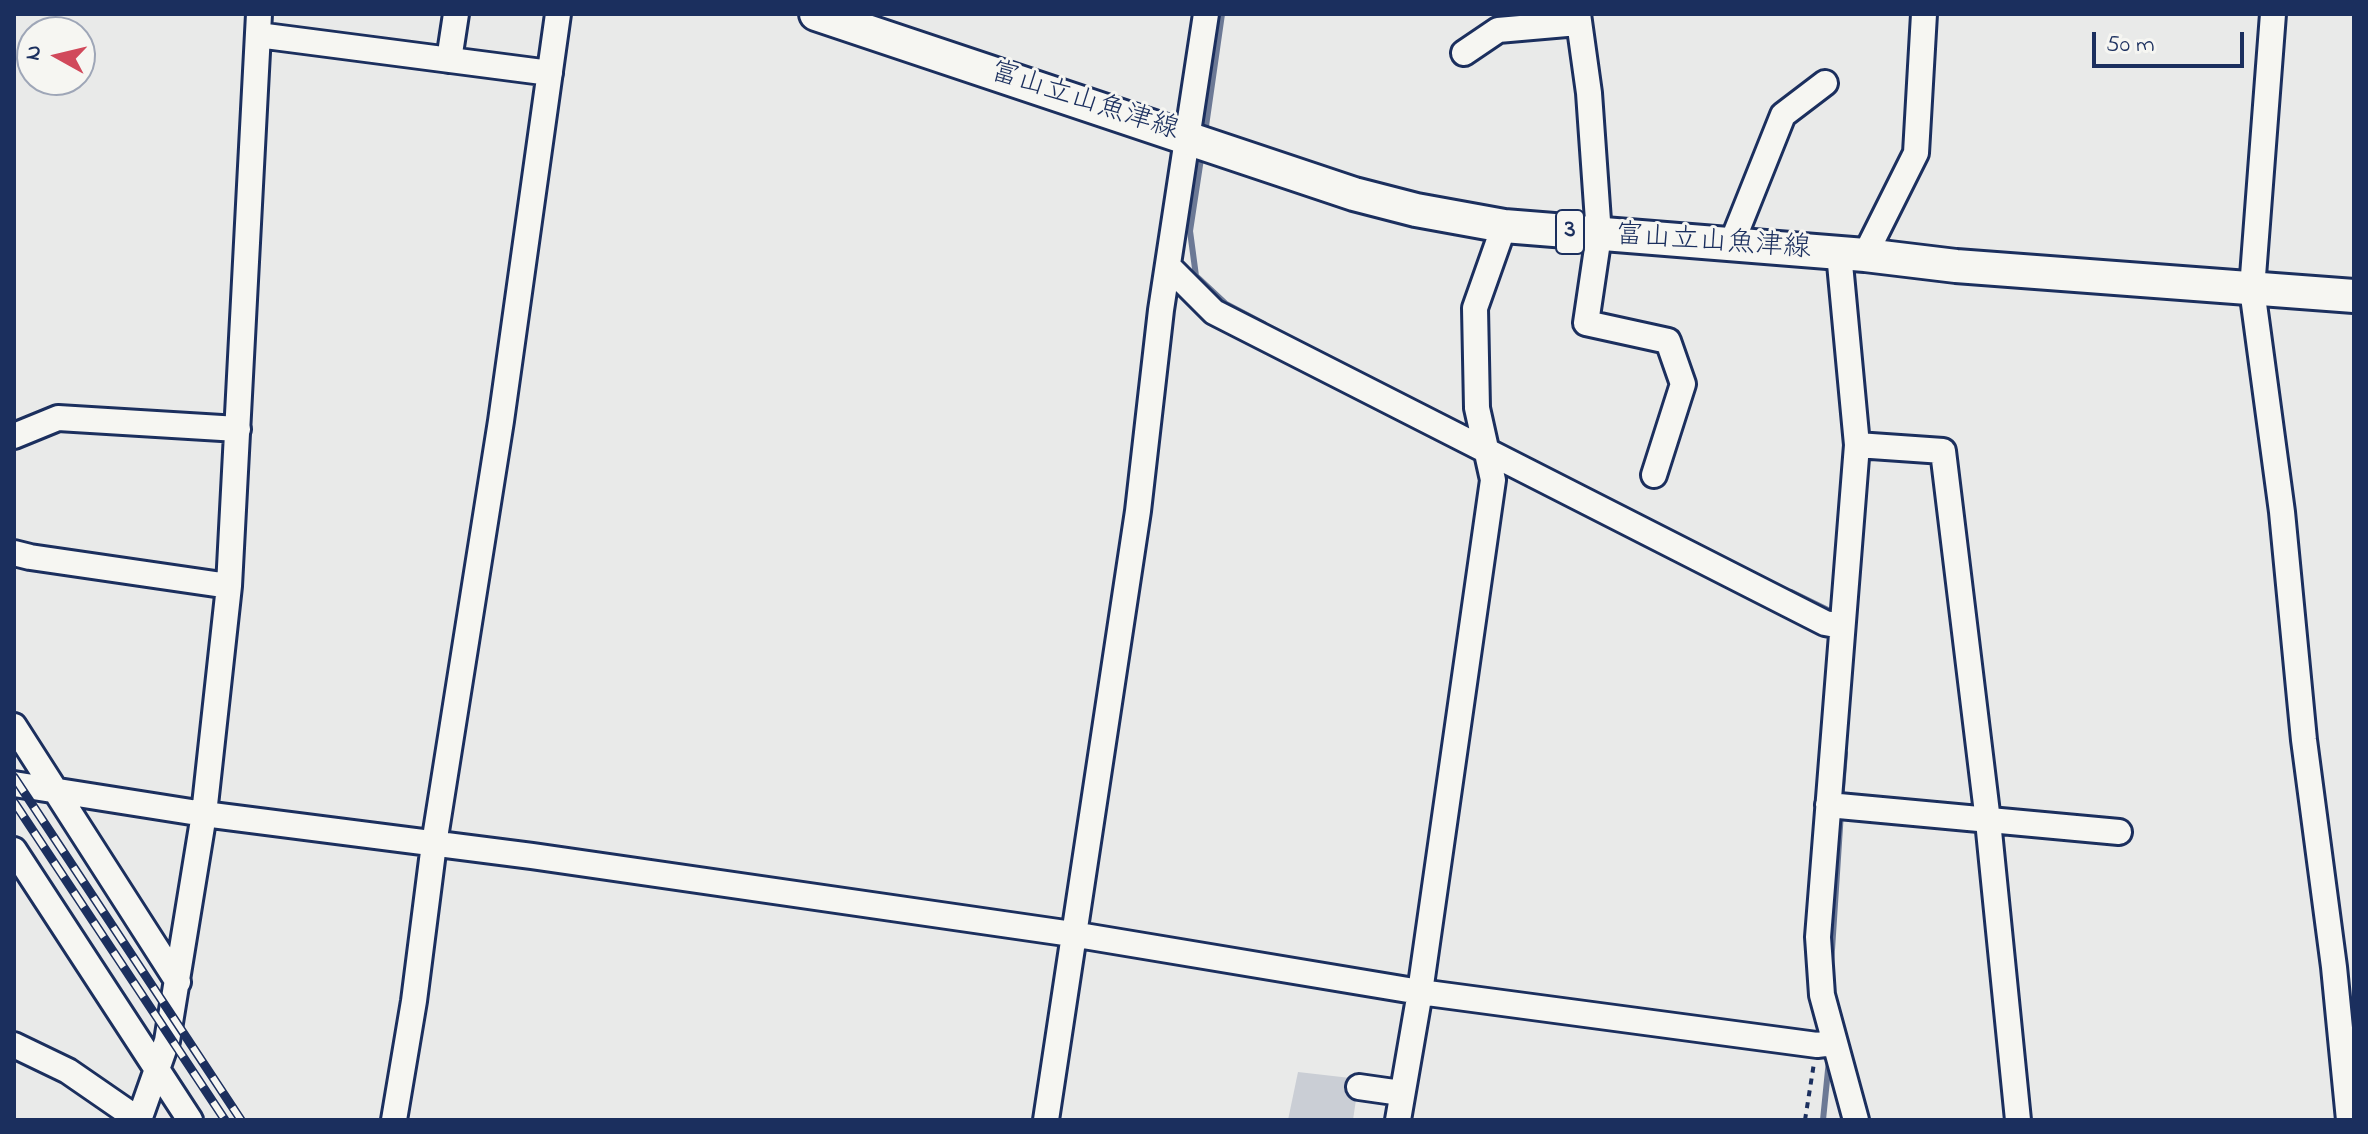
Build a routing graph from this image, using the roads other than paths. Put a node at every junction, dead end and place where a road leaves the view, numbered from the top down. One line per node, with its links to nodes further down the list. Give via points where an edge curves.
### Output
1 (456, 14): 10 (street)
2 (558, 14): 11 (street)
3 (816, 14): 13 (main road, 富山立山魚津線 / 3)
4 (1206, 14): 13 (street)
5 (1924, 14): 17 (street, via 1916,153)
6 (2273, 14): 19 (street)
7 (1578, 18): 9 (street, via 1498,30); 15 (street)
8 (259, 24): 10 (street); 21 (street)
9 (1464, 53)
10 (449, 60): 11 (street)
11 (550, 73): 36 (street)
12 (1825, 83): 16 (street, via 1783,115)
13 (1188, 138): 14 (main road, 富山立山魚津線 / 3, via 1354,194); 18 (street)
14 (1504, 226): 15 (main road, 富山立山魚津線 / 3); 24 (street, via 1475,308 1477,408)
15 (1599, 235): 16 (main road, 富山立山魚津線 / 3); 25 (street, via 1586,323 1668,341 1683,384)
16 (1731, 245): 17 (main road, 富山立山魚津線 / 3)
17 (1852, 254): 19 (main road, 富山立山魚津線 / 3); 23 (street)
18 (1168, 266): 24 (street, via 1214,312); 38 (street, via 1138,511)
19 (2252, 289): 20 (main road, 富山立山魚津線 / 3); 53 (street)
20 (2354, 296)
21 (238, 429): 22 (street, via 58,418); 27 (street)
22 (14, 436)
23 (1857, 445): 28 (street); 34 (street, via 1943,451)
24 (1488, 454): 28 (street, via 1825,623); 40 (street, via 1493,480)
25 (1654, 475)
26 (14, 553): 27 (street)
27 (229, 586): 33 (street)
28 (1841, 626): 32 (street)
29 (14, 726): 31 (street)
30 (14, 784): 31 (street)
31 (55, 791): 33 (street); 39 (street)
32 (1828, 805): 34 (street); 41 (street, via 1818,937)
33 (204, 814): 36 (street); 39 (street)
34 (1988, 821): 35 (street); 52 (street)
35 (2119, 832)
36 (434, 844): 38 (street); 48 (street)
37 (14, 850): 43 (street)
38 (1072, 934): 40 (street); 49 (street)
39 (178, 982): 43 (street)
40 (1420, 992): 41 (street); 45 (street)
41 (1825, 1044): 51 (street)
42 (14, 1045): 46 (street, via 68,1071)
43 (158, 1069): 46 (street); 47 (street)
44 (1359, 1087): 45 (street)
45 (1401, 1093): 50 (street)
46 (139, 1120)
47 (190, 1120)
48 (394, 1120)
49 (1046, 1120)
50 (1398, 1120)
51 (1856, 1120)
52 (2018, 1120)
53 (2349, 1120)

